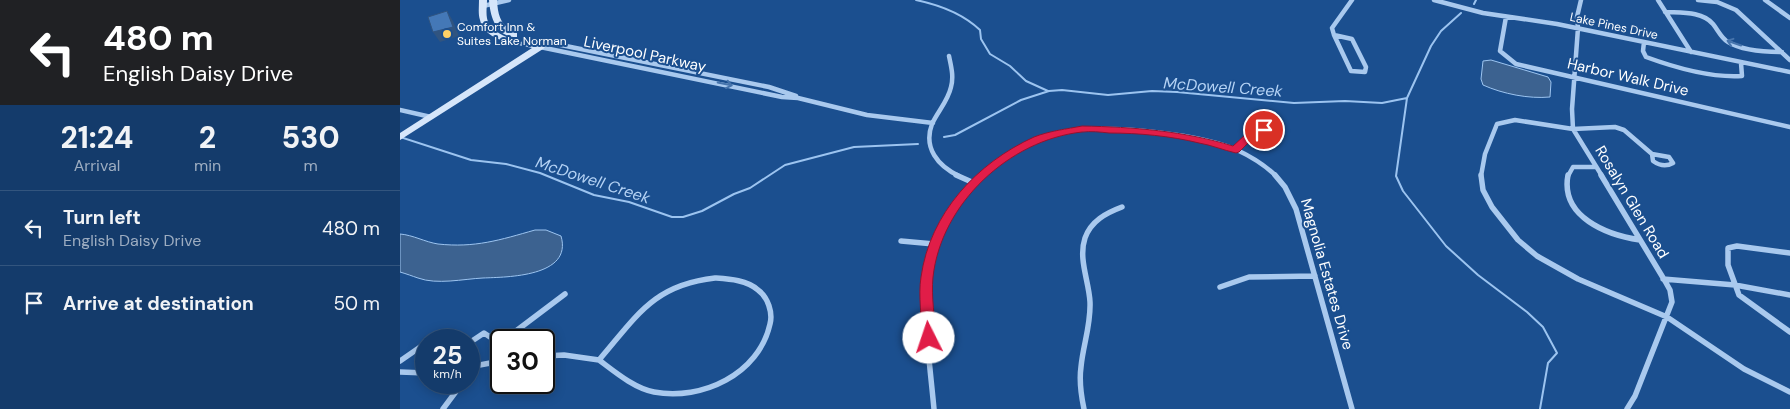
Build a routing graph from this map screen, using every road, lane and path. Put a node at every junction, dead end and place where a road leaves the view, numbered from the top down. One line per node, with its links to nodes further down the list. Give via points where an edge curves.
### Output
1 (509, 0): 8 (street)
2 (1352, 0): 14 (street, via 1332,28)
3 (1434, 0): 11 (street, Lake Pines Drive)
4 (1581, 0): 13 (street, via 1576,17)
5 (1658, 0): 10 (street)
6 (1698, 0): 18 (street, via 1720,3 1736,10)
7 (1765, 0): 12 (street)
8 (493, 2): 9 (street); 16 (street, Liverpool Parkway, via 494,19 500,28)
9 (483, 3): 16 (street, Liverpool Parkway, via 484,19 490,31 511,40)
10 (1665, 12): 17 (street); 18 (street, one-way to 10, via 1731,44 1707,18)
11 (1506, 17): 13 (street, Lake Pines Drive); 23 (street, Harbor Walk Drive, via 1500,51 1507,58 1516,64)
12 (1790, 18)
13 (1578, 28): 15 (street, Lake Pines Drive); 23 (street)
14 (1334, 34): 14 (street, via 1351,71 1365,72 1366,67 1352,39)
15 (1644, 42): 17 (street, Lake Pines Drive); 21 (street, via 1642,51 1646,57 1714,74 1742,76)
16 (543, 44): 24 (street, Liverpool Parkway, one-way to 24); 24 (street, Liverpool Parkway, via 769,87); 26 (street)
17 (1691, 52): 21 (street, Lake Pines Drive)
18 (1782, 52): 20 (street)
19 (949, 56): 27 (street, via 952,86)
20 (1790, 60)
21 (1741, 63): 22 (street, Lake Pines Drive)
22 (1790, 72)
23 (1574, 78): 28 (street, Harbor Walk Drive); 29 (street)
24 (798, 98): 27 (street, Liverpool Parkway, via 860,114)
25 (400, 110): 26 (street)
26 (431, 117): 31 (street)
27 (934, 123): 35 (street, via 929,142 934,157 952,174)
28 (1790, 127)
29 (1573, 129): 33 (street, via 1615,127 1624,130); 34 (street, Rosalyn Glen Road); 47 (street, via 1515,120 1497,124 1487,142 1483,162 1482,185 1490,204 1514,238 1548,265)
30 (1264, 130): 32 (street, via 1249,136)
31 (400, 137)
32 (1236, 150): 35 (street, Magnolia Estates Drive, via 1208,141 1151,133 1104,128 1075,130 1032,142 997,163); 41 (street, Magnolia Estates Drive, via 1270,170 1288,191)
33 (1652, 154)
34 (1595, 167): 37 (street, Rosalyn Glen Road); 37 (street, via 1572,167 1568,172 1565,190 1573,207 1591,224 1616,236)
35 (974, 183): 39 (street, Magnolia Estates Drive, via 952,210)
36 (1122, 207): 60 (street, via 1099,217 1083,245 1090,310 1080,376)
37 (1640, 240): 42 (street, Rosalyn Glen Road)
38 (901, 241): 39 (street)
39 (934, 244): 59 (street, Magnolia Estates Drive, via 926,292)
40 (1790, 253): 43 (street, via 1738,246 1728,248 1728,265)
41 (1315, 276): 44 (street, via 1249,277); 61 (street, Magnolia Estates Drive)
42 (1664, 279): 43 (street); 47 (street, Rosalyn Glen Road, via 1672,302)
43 (1735, 286): 46 (street); 49 (street, via 1739,295)
44 (1220, 287)
45 (565, 294): 48 (street)
46 (1790, 294)
47 (1667, 317): 56 (street, via 1730,360); 62 (street, Rosalyn Glen Road)
48 (519, 329)
49 (1790, 332)
50 (415, 351): 53 (street)
51 (555, 355): 52 (street)
52 (598, 360): 52 (street, via 637,385 656,392 707,388 737,375 754,358 767,337 771,313 759,290 747,284 715,278 694,280 653,298)
53 (400, 361)
54 (400, 372): 55 (street)
55 (415, 373)
56 (1790, 392)
57 (454, 394): 58 (street)
58 (443, 409)
59 (934, 409)
60 (1084, 409)
61 (1352, 409)
62 (1628, 409)

